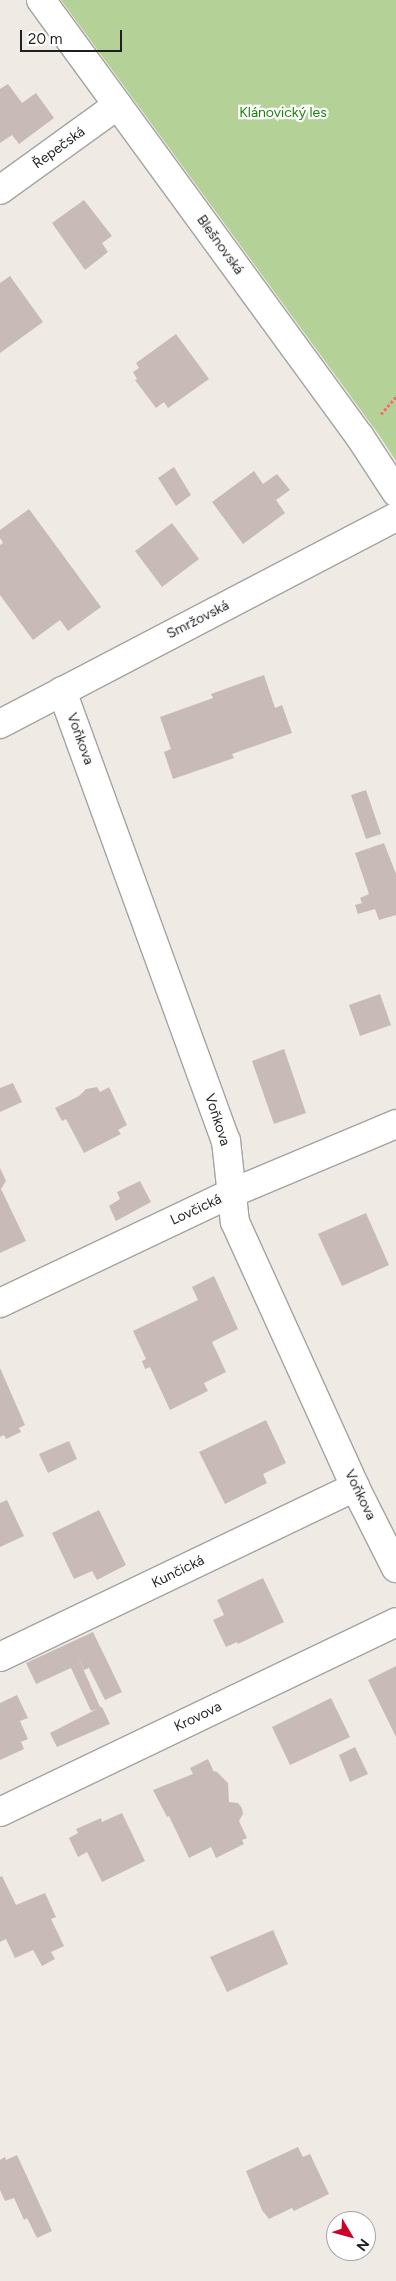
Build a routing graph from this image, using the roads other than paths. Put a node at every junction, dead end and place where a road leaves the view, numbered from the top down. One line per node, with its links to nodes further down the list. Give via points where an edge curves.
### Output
1 (41, 0): 2 (street, Blešnovská)
2 (118, 105): 3 (street, Řepečská); 4 (street, Blešnovská, via 360,437)
3 (0, 190)
4 (396, 492)
5 (396, 517): 6 (street, Smržovská)
6 (62, 691): 7 (street, Smržovská); 9 (street, Voňkova, via 226,1141)
7 (0, 724)
8 (396, 1124): 9 (street, Lovčická)
9 (232, 1194): 10 (street, Lovčická); 11 (street, Voňkova, via 235,1222)
10 (0, 1303)
11 (355, 1486): 12 (street, Voňkova); 14 (street, Kunčická)
12 (396, 1568)
13 (396, 1622): 15 (street, Krovova)
14 (0, 1657)
15 (0, 1812)

